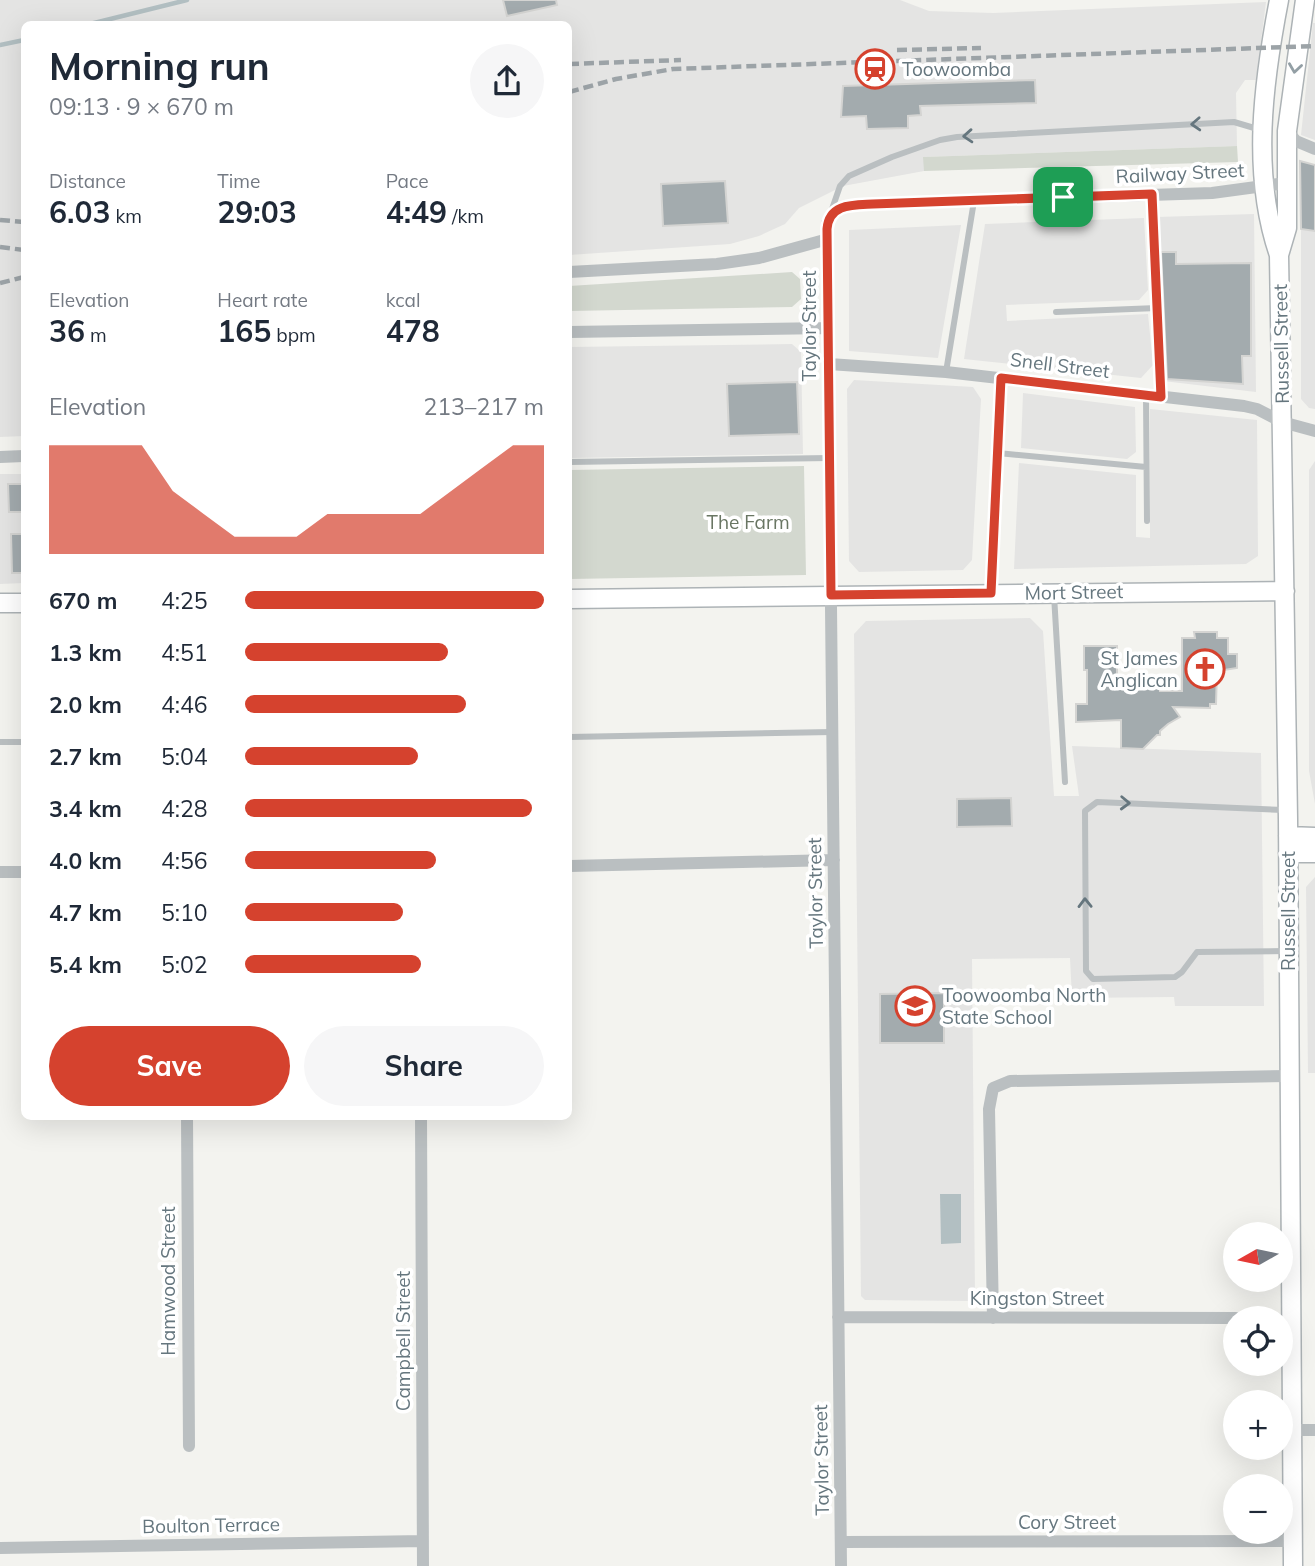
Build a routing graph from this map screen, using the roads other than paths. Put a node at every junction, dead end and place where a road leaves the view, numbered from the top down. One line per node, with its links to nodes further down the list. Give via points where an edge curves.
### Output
1 (1279, 0): 3 (main road, Russell Street)
2 (1305, 0): 4 (main road, Russell Street, one-way to 4)
3 (1263, 130): 7 (main road, Russell Street); 10 (lane, one-way to 10, via 1234,122 948,138 849,176 840,186)
4 (1287, 131): 5 (street, via 1296,141); 6 (main road, Russell Street)
5 (1315, 149)
6 (1286, 183): 7 (street, Railway Street); 12 (main road, Russell Street, via 1287,228)
7 (1265, 188): 8 (street, Railway Street); 12 (main road, Russell Street)
8 (1152, 194): 9 (street, Railway Street); 14 (lane)
9 (974, 200): 10 (street, Railway Street, via 843,206); 19 (lane)
10 (829, 219): 11 (street, Taylor Street)
11 (828, 239): 13 (street, via 717,264); 16 (street, Taylor Street)
12 (1279, 255): 23 (main road, Russell Street)
13 (572, 272)
14 (1157, 308): 15 (lane); 22 (lane)
15 (1056, 312)
16 (828, 328): 17 (street); 18 (street, Taylor Street)
17 (572, 332)
18 (829, 364): 19 (street, Snell Street); 28 (street, Taylor Street)
19 (946, 372): 20 (street, Snell Street)
20 (1001, 378): 21 (street, Snell Street); 25 (street)
21 (1146, 395): 22 (street, Snell Street); 30 (lane)
22 (1161, 397): 23 (street, Snell Street, via 1257,408)
23 (1282, 422): 24 (street, Snell Street); 32 (main road, Russell Street)
24 (1315, 431)
25 (998, 453): 30 (lane); 33 (street)
26 (21, 456): 27 (street)
27 (0, 457)
28 (829, 458): 29 (lane); 35 (street, Taylor Street)
29 (572, 462)
30 (1146, 467): 31 (lane)
31 (1147, 521)
32 (1285, 591): 34 (main road, Mort Street); 44 (main road, Russell Street)
33 (991, 593): 34 (main road, Mort Street); 35 (main road, Mort Street)
34 (1054, 593): 43 (lane)
35 (831, 595): 36 (main road, Mort Street); 39 (street, Taylor Street)
36 (572, 599)
37 (0, 603): 38 (main road)
38 (21, 603)
39 (832, 732): 40 (lane); 48 (street, Taylor Street)
40 (572, 737)
41 (0, 742): 42 (lane)
42 (21, 742)
43 (1065, 782)
44 (1288, 810): 46 (main road, Russell Street); 52 (lane, one-way to 44, via 1197,953 1175,976 1093,979 1086,971 1085,811 1097,802)
45 (1315, 836): 46 (main road)
46 (1288, 845): 47 (main road); 52 (main road, Russell Street)
47 (1315, 853)
48 (834, 860): 49 (street); 57 (street, Taylor Street)
49 (572, 866)
50 (0, 872): 51 (street)
51 (21, 872)
52 (1288, 951): 53 (main road, Russell Street)
53 (1289, 1076): 56 (main road, Russell Street); 58 (street, via 1010,1081 993,1088 989,1110)
54 (187, 1120): 62 (street, Hamwood Street)
55 (421, 1120): 63 (street, Campbell Street)
56 (1286, 1306)
57 (838, 1317): 58 (street, Kingston Street); 65 (street, Taylor Street)
58 (993, 1318): 59 (street, Kingston Street)
59 (1223, 1318)
60 (1293, 1430): 61 (street)
61 (1315, 1430)
62 (189, 1446)
63 (423, 1541): 67 (street, Boulton Terrace); 68 (street, Campbell Street)
64 (1223, 1541): 65 (street, Cory Street)
65 (841, 1542): 69 (street, Taylor Street)
66 (1293, 1544): 70 (main road, Russell Street)
67 (0, 1548)
68 (423, 1566)
69 (841, 1566)
70 (1293, 1566)

